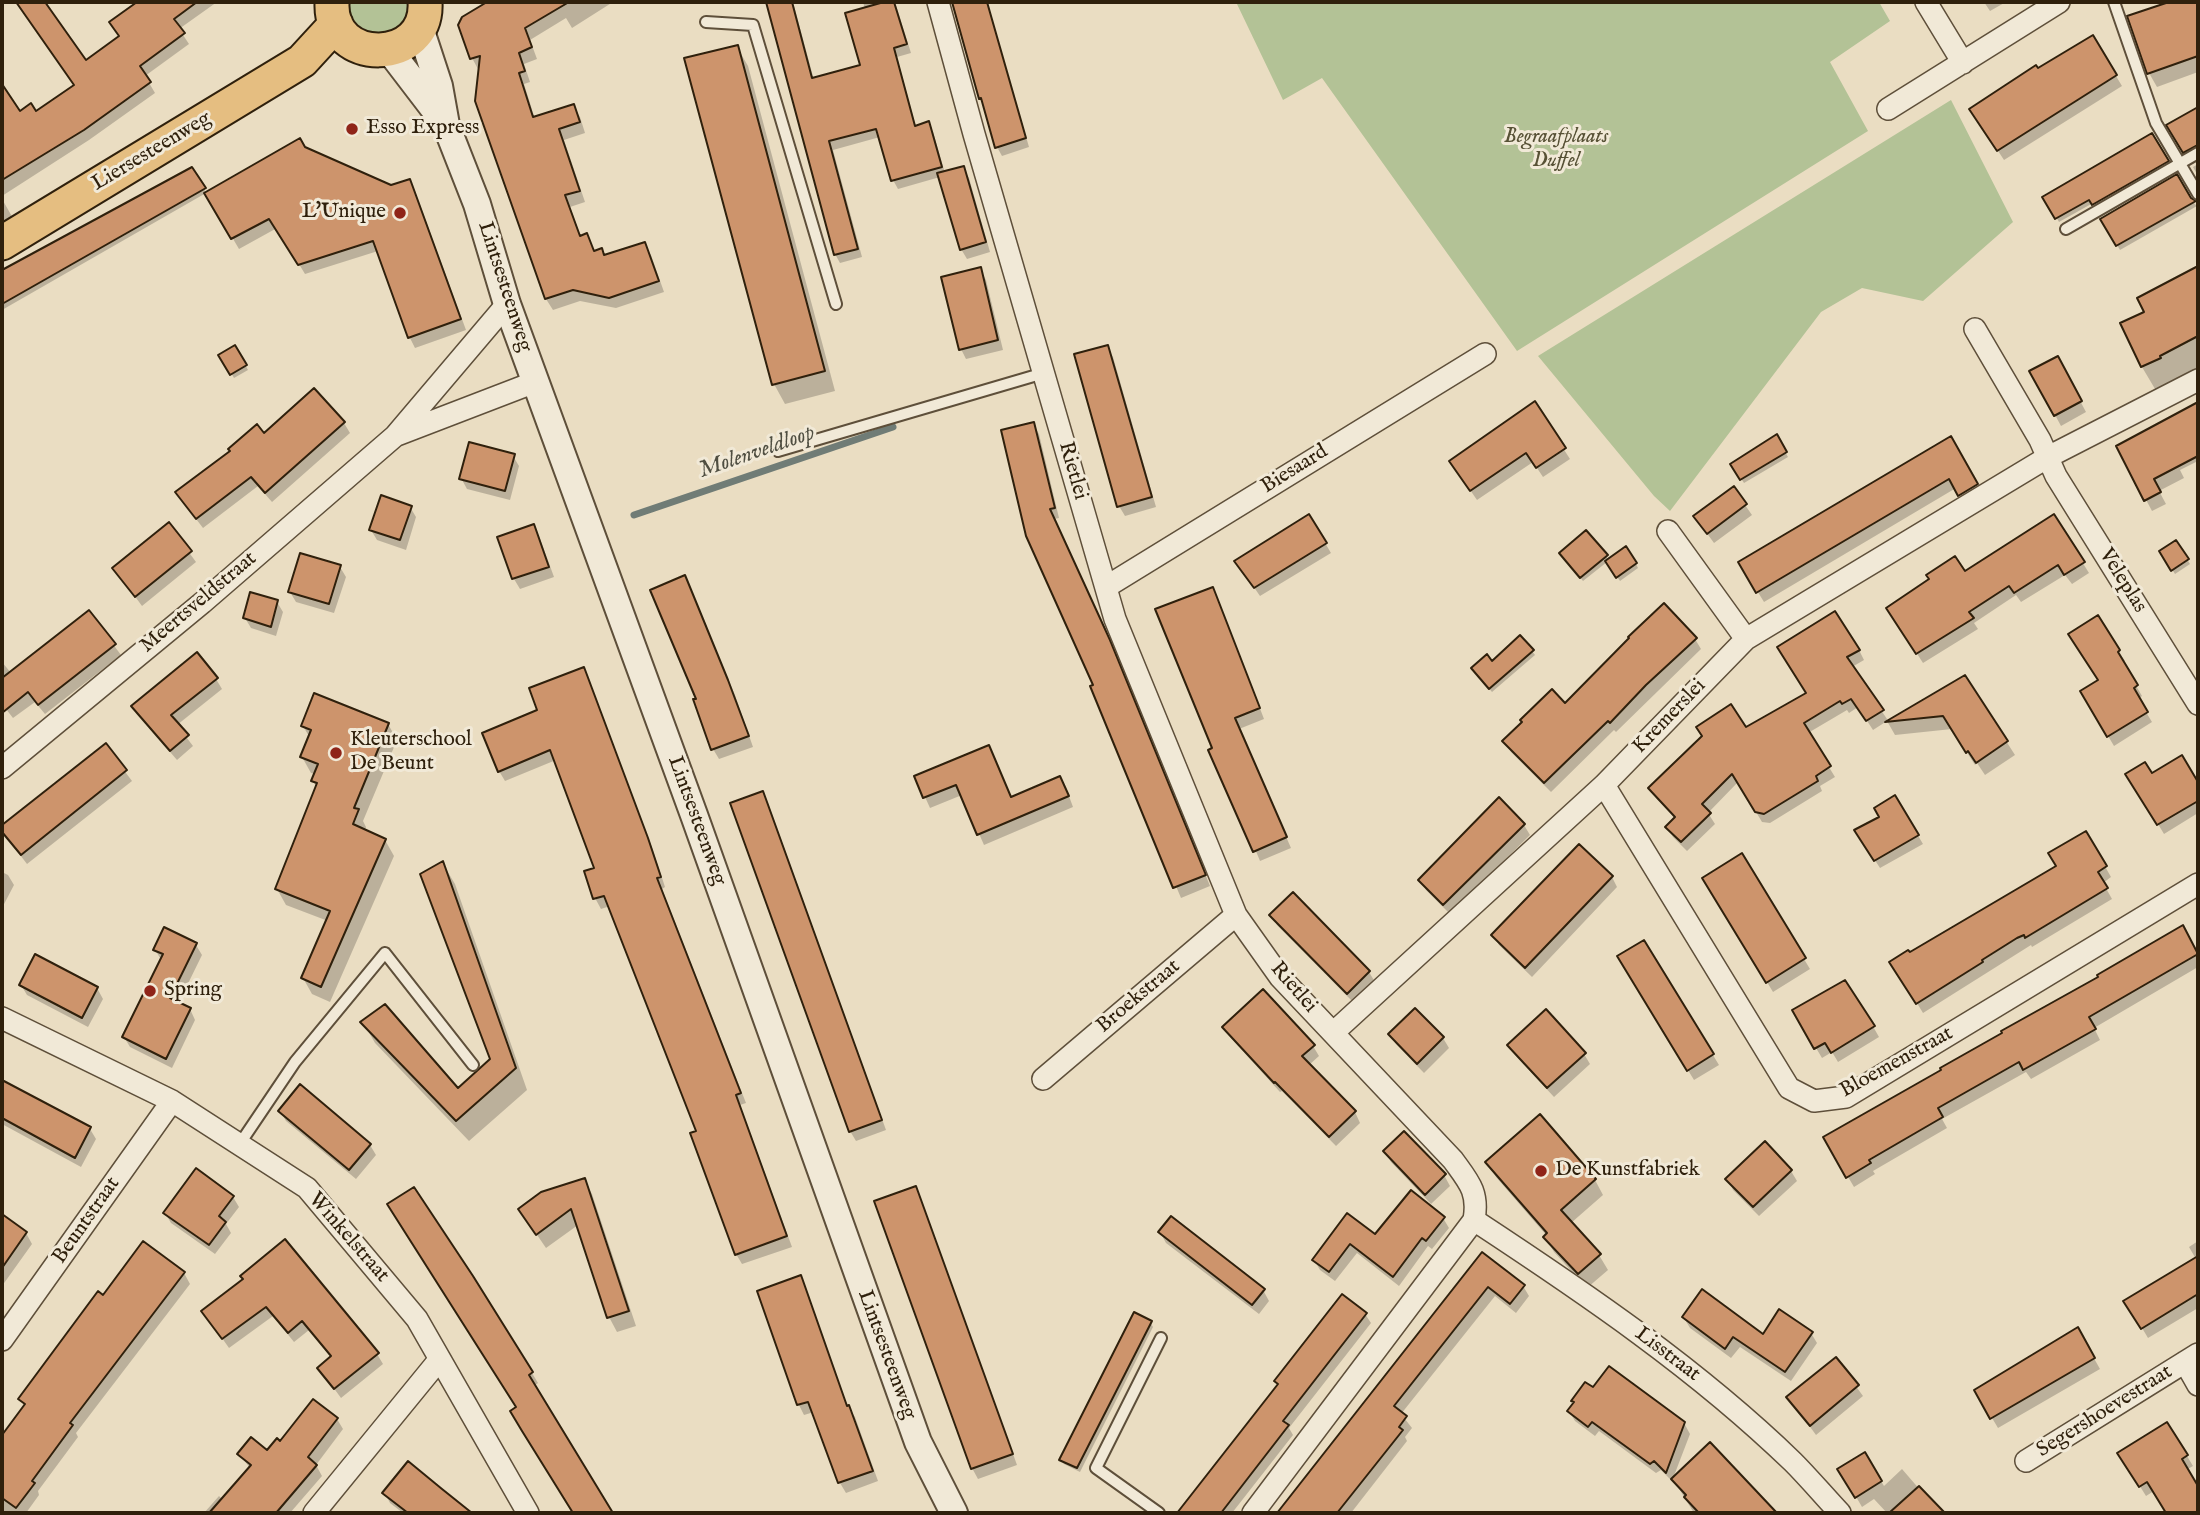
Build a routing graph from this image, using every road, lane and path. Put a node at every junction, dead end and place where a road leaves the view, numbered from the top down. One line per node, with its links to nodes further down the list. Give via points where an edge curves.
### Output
1 (938, 2): 20 (street, Rietlei)
2 (1926, 2): 8 (street)
3 (2059, 2): 8 (street)
4 (2114, 2): 12 (lane, via 2156,122)
5 (422, 15): 7 (main road, via 407,42); 10 (street)
6 (706, 22): 17 (lane, via 753,25)
7 (354, 31): 10 (street); 15 (main road, Liersesteenweg)
8 (1963, 63): 9 (street)
9 (1888, 109)
10 (446, 125): 16 (street, Lintsesteenweg)
11 (2198, 153): 12 (lane)
12 (2181, 163): 13 (lane); 14 (lane)
13 (2198, 194)
14 (2066, 229)
15 (2, 243)
16 (508, 304): 22 (street, Lintsesteenweg); 23 (street, Meertsveldstraat)
17 (836, 304)
18 (1975, 328): 25 (street)
19 (1485, 354): 27 (street, Biesaard)
20 (1044, 373): 24 (lane); 27 (street, Rietlei)
21 (2198, 380): 25 (street, Kremerslei)
22 (535, 382): 23 (street, Meertsveldstraat); 49 (street, Lintsesteenweg, via 918,1442)
23 (395, 436): 30 (street, Meertsveldstraat)
24 (778, 451)
25 (2048, 457): 28 (street, Kremerslei); 29 (street, Veleplas)
26 (1668, 531): 28 (street)
27 (1106, 587): 33 (street, Rietlei)
28 (1746, 639): 31 (street, Kremerslei)
29 (2198, 704)
30 (2, 768)
31 (1604, 785): 32 (street, Bloemenstraat, via 1789,1088 1814,1101 1846,1097); 35 (street, Kremerslei)
32 (2198, 884)
33 (1236, 915): 35 (street, Rietlei, via 1280,977); 37 (street, Broekstraat)
34 (2, 1018): 38 (street, Winkelstraat)
35 (1334, 1032): 40 (street, Rietlei, via 1452,1160 1470,1184 1477,1203)
36 (473, 1065): 39 (lane, via 385,953 295,1062)
37 (1042, 1079)
38 (172, 1101): 39 (street, Winkelstraat); 42 (street, Beuntstraat)
39 (239, 1145): 44 (street, Winkelstraat, via 307,1188 417,1319)
40 (1475, 1220): 51 (street); 52 (street, Lisstraat, via 1587,1294 1702,1381 1793,1462)
41 (1161, 1338): 50 (lane, via 1096,1468)
42 (2, 1340)
43 (2191, 1358): 45 (street, Segershoevestraat); 46 (street, Segershoevestraat)
44 (439, 1360): 47 (street); 48 (street, Winkelstraat)
45 (2198, 1385)
46 (2026, 1461)
47 (314, 1513)
48 (528, 1513)
49 (954, 1513)
50 (1159, 1513)
51 (1253, 1513)
52 (1840, 1513)

